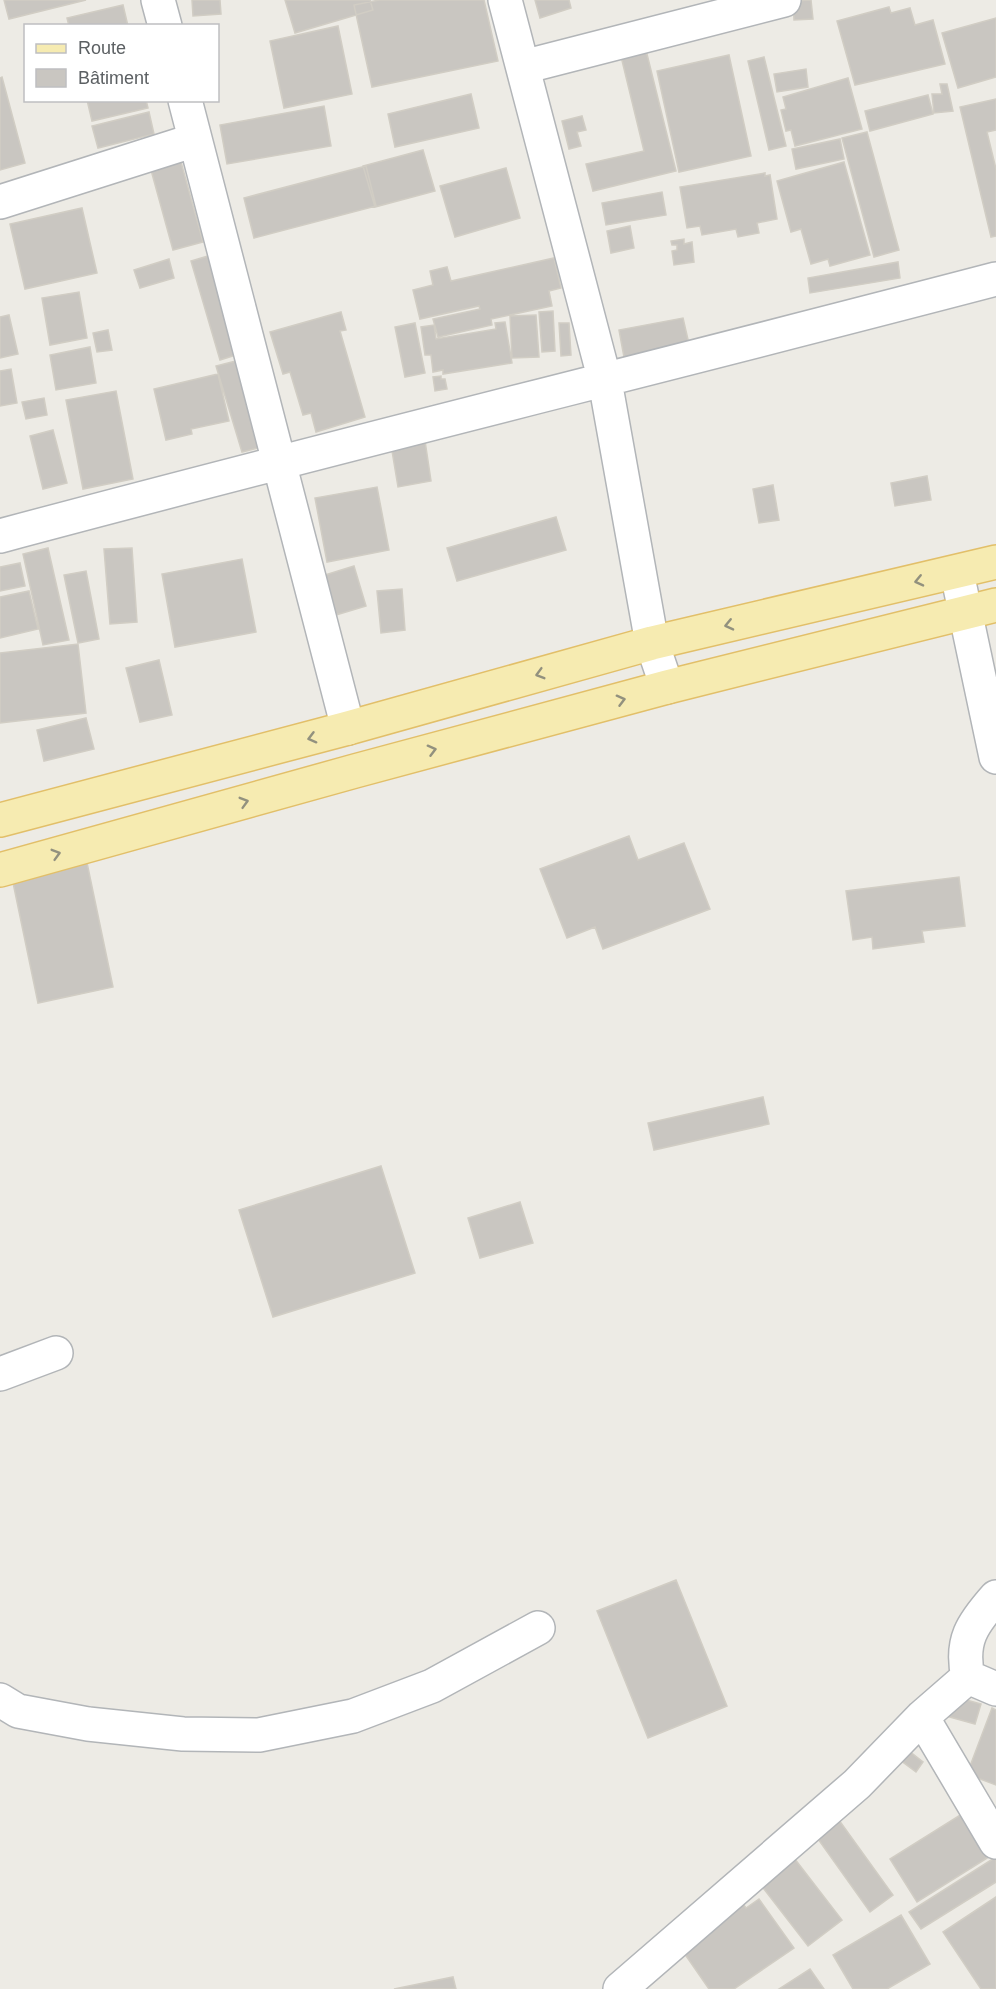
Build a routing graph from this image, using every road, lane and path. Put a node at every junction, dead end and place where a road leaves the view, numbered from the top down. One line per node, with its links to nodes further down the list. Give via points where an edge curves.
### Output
1 (158, 0): 4 (street)
2 (505, 0): 5 (street)
3 (784, 0): 5 (street)
4 (164, 24)
5 (523, 67): 10 (street)
6 (186, 102): 7 (street)
7 (195, 140): 8 (street); 11 (street)
8 (0, 202)
9 (996, 279): 10 (street)
10 (605, 381): 11 (street); 16 (street)
11 (280, 460): 12 (street); 18 (street)
12 (0, 536)
13 (996, 562): 14 (main road)
14 (957, 573): 15 (street); 16 (main road, one-way to 16)
15 (981, 609): 17 (main road); 19 (street)
16 (652, 643): 17 (street); 18 (main road, one-way to 18)
17 (667, 687): 21 (main road, one-way to 17)
18 (348, 728): 20 (main road, one-way to 20)
19 (996, 756)
20 (0, 820)
21 (0, 870)
22 (56, 1353): 23 (street)
23 (0, 1374)
24 (996, 1597): 26 (street, via 976,1619 964,1650)
25 (538, 1628): 27 (street, via 432,1686 353,1716 259,1735 183,1734 88,1724 18,1711)
26 (982, 1683): 28 (street)
27 (0, 1700)
28 (922, 1718): 29 (street); 30 (street, via 857,1784)
29 (996, 1842)
30 (620, 1989)

